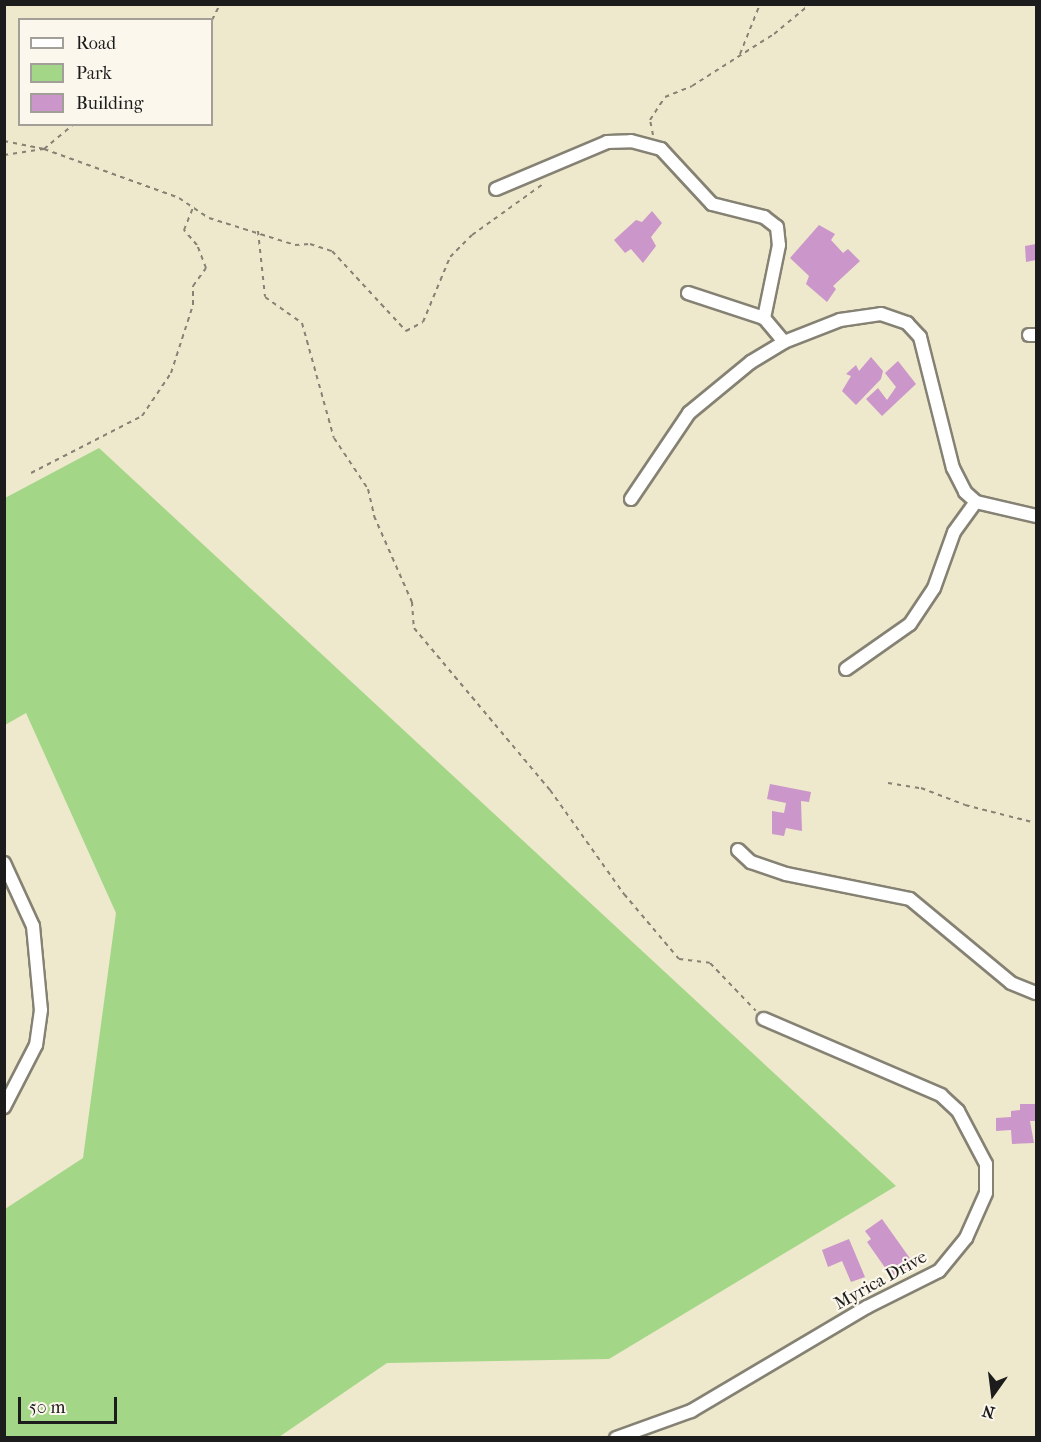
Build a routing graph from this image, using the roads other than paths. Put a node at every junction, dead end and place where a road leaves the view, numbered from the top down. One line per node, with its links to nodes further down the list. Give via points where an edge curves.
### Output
1 (496, 189): 3 (street, via 608,142 631,141 656,147 667,153 712,204 764,217 777,227 778,245)
2 (688, 293): 3 (street)
3 (764, 318): 4 (street)
4 (784, 342): 5 (street, via 751,362 689,413); 6 (street, via 866,314 907,322 920,337 926,354 953,468 965,492)
5 (631, 499)
6 (976, 502): 7 (street); 8 (street, via 954,532 934,588 910,624)
7 (1036, 516)
8 (846, 669)
9 (738, 850): 11 (street, via 751,862 786,874 910,899 1011,983)
10 (4, 863): 13 (street, via 33,926 41,1010 36,1045)
11 (1036, 993)
12 (764, 1019): 14 (street, Myrica Drive, via 941,1095 958,1111 986,1164 986,1193 966,1238 939,1271 867,1307 691,1411)
13 (4, 1107)
14 (616, 1437)

